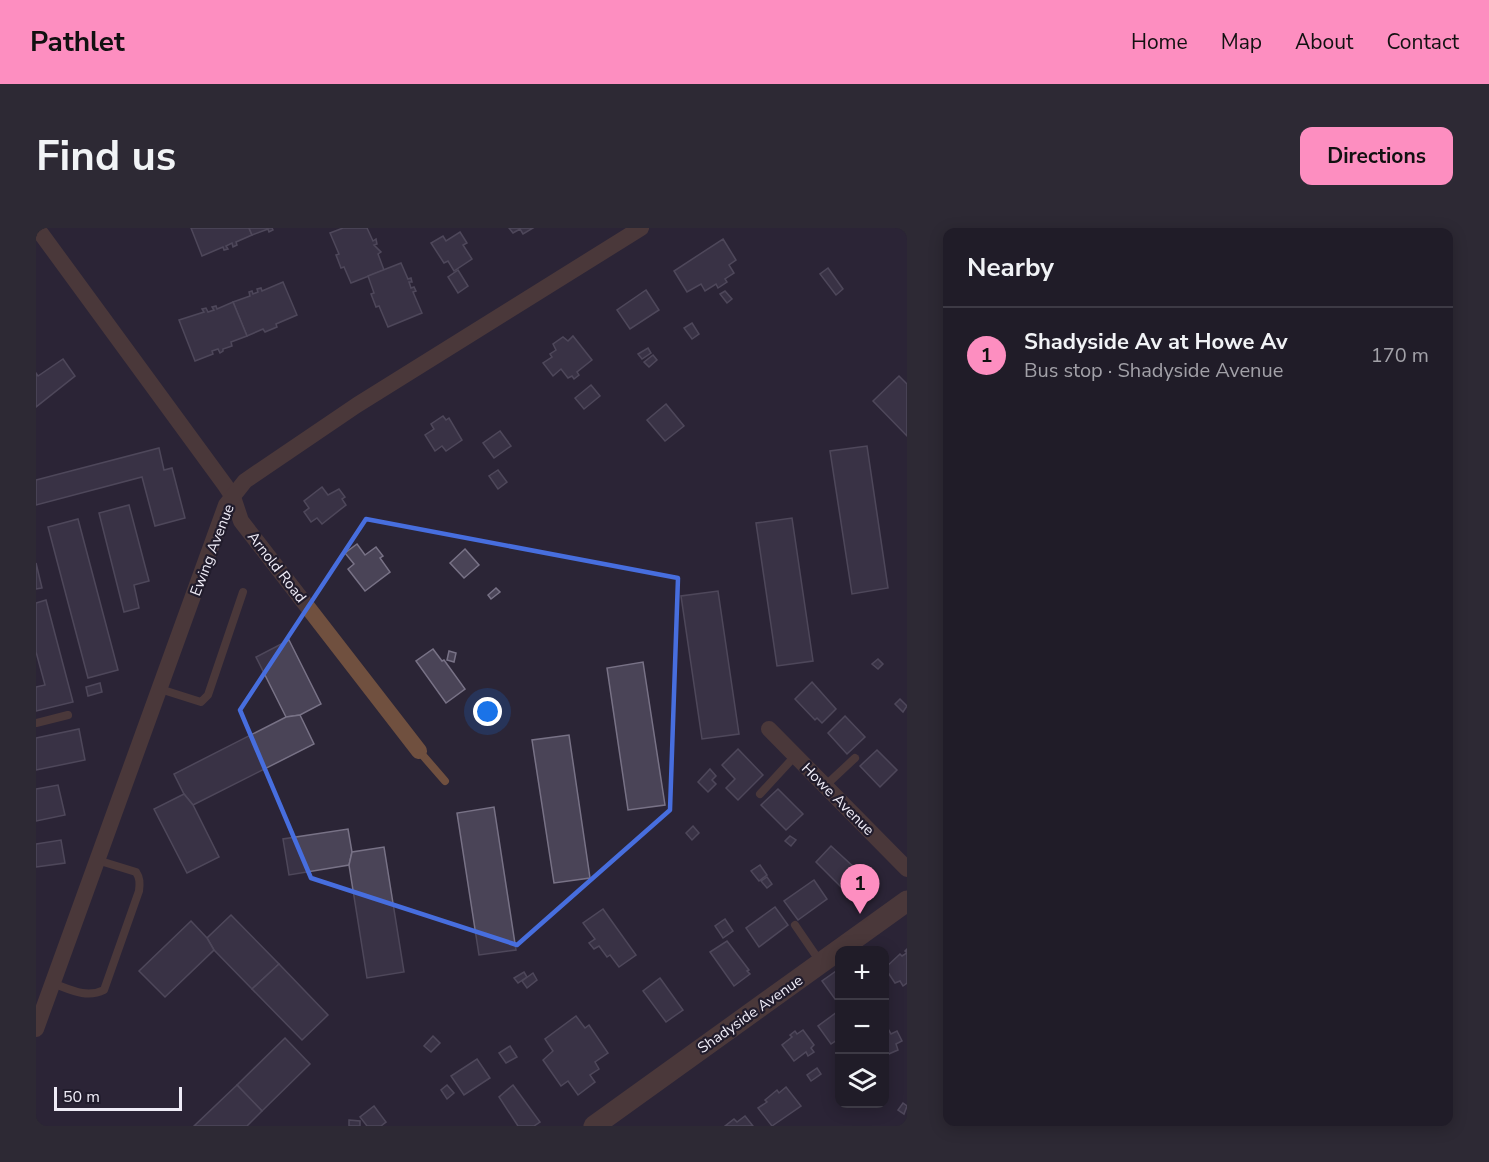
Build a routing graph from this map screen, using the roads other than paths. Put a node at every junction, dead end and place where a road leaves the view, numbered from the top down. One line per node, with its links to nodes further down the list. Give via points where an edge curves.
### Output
1 (38, 228): 3 (street, Arnold Road)
2 (641, 228): 3 (street, Ewing Avenue, via 361,402 245,481)
3 (233, 496): 5 (street, Ewing Avenue, via 226,505); 9 (street, Arnold Road, via 241,521)
4 (243, 592): 5 (lane, via 208,695 201,702)
5 (160, 689): 15 (street, Ewing Avenue)
6 (68, 715): 7 (lane)
7 (36, 723)
8 (769, 729): 10 (street, Howe Avenue)
9 (418, 751): 12 (lane, Arnold Road)
10 (795, 756): 13 (street, Howe Avenue); 14 (lane)
11 (855, 758): 13 (lane)
12 (445, 781)
13 (825, 786): 16 (street, Howe Avenue)
14 (760, 794)
15 (97, 860): 20 (street, Ewing Avenue); 20 (lane, via 136,872 140,877 139,891 104,990 87,995)
16 (907, 869)
17 (907, 901): 19 (street, Shadyside Avenue)
18 (795, 925): 19 (lane)
19 (821, 963): 22 (street, Shadyside Avenue)
20 (52, 984): 21 (street, Ewing Avenue)
21 (36, 1029)
22 (594, 1126)

